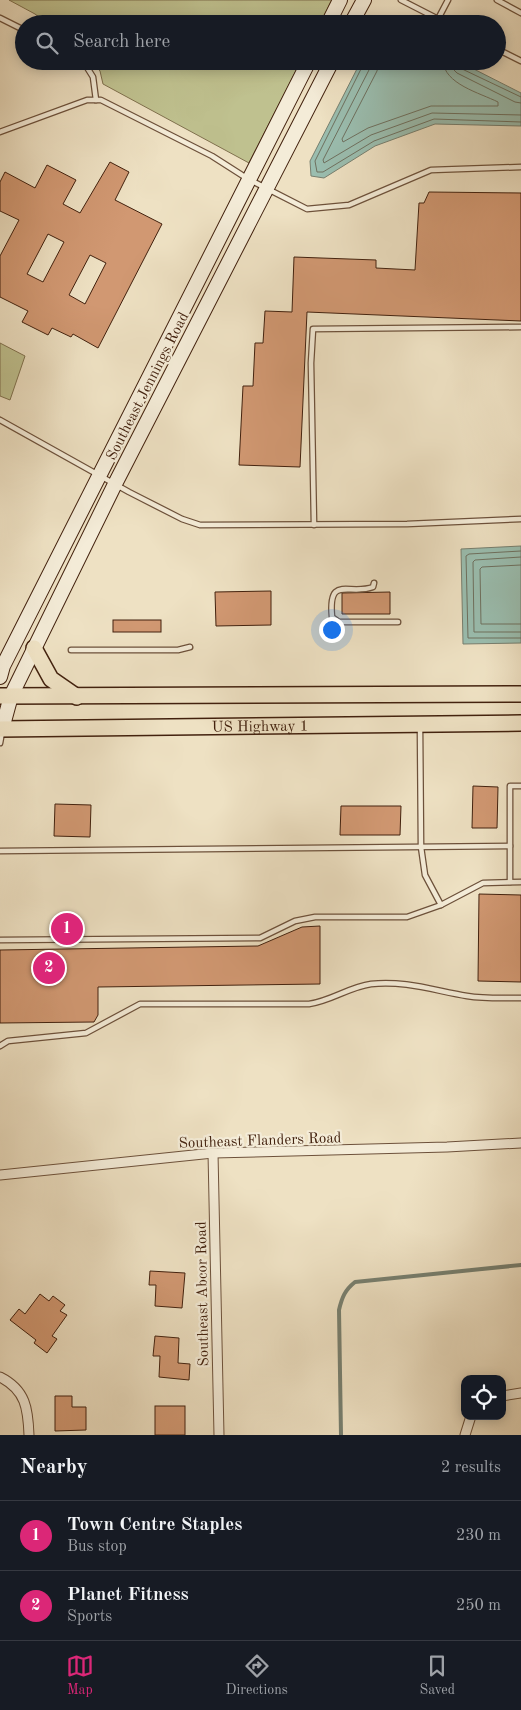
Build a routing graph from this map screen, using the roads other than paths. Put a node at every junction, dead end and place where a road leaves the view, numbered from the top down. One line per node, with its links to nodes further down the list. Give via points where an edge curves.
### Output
1 (340, 0): 7 (street)
2 (364, 0): 8 (street)
3 (401, 0): 9 (lane)
4 (448, 0): 10 (lane)
5 (497, 0): 6 (lane)
6 (521, 13)
7 (332, 15)
8 (356, 15)
9 (430, 15)
10 (440, 15)
11 (0, 18): 12 (lane)
12 (15, 26)
13 (506, 54): 14 (lane)
14 (521, 61)
15 (89, 70): 18 (lane, via 93,77)
16 (304, 70): 21 (street, Southeast Jennings Road)
17 (327, 70): 22 (street, Southeast Jennings Road)
18 (96, 100): 19 (lane, via 87,100); 21 (lane, via 162,130)
19 (0, 132)
20 (521, 167): 22 (lane, via 431,170 349,205 307,209)
21 (248, 179): 22 (lane); 25 (street, Southeast Jennings Road)
22 (266, 188): 26 (street, Southeast Jennings Road)
23 (521, 328): 28 (lane, via 313,329)
24 (0, 420): 25 (lane)
25 (99, 476): 26 (lane); 34 (street, Southeast Jennings Road)
26 (115, 484): 28 (lane, via 200,525); 32 (street, Southeast Jennings Road)
27 (521, 519): 28 (lane)
28 (314, 525)
29 (374, 583): 30 (lane, via 368,589 341,588 334,593 332,616 339,622)
30 (398, 622)
31 (190, 647): 33 (lane, via 178,650)
32 (34, 648): 36 (street, Southeast Jennings Road); 37 (main road, via 51,679)
33 (71, 650)
34 (0, 677)
35 (521, 694): 37 (main road, US Highway 1)
36 (5, 696): 37 (main road, US Highway 1); 40 (street, Southeast Jennings Road)
37 (77, 697)
38 (521, 724): 39 (main road, US Highway 1)
39 (420, 725): 40 (main road, US Highway 1); 43 (lane)
40 (1, 734)
41 (521, 786): 42 (lane, via 510,786)
42 (510, 846): 43 (lane); 45 (lane)
43 (421, 847): 44 (lane); 47 (lane, via 425,875)
44 (0, 852)
45 (510, 882): 46 (lane); 47 (lane, via 483,883)
46 (521, 882)
47 (441, 905): 48 (lane, via 407,916 315,917 295,921 260,938)
48 (0, 940)
49 (521, 998): 50 (lane, via 469,997 416,985 372,984 309,1004 140,1004 86,1033 8,1041)
50 (0, 1046)
51 (521, 1142): 52 (street, Southeast Flanders Road)
52 (213, 1153): 53 (street, Southeast Flanders Road); 59 (street, Southeast Abcor Road)
53 (0, 1175)
54 (0, 1377): 58 (street, via 19,1391 28,1410)
55 (521, 1394): 56 (street)
56 (506, 1396)
57 (470, 1420): 60 (street)
58 (29, 1435)
59 (219, 1435)
60 (465, 1435)

